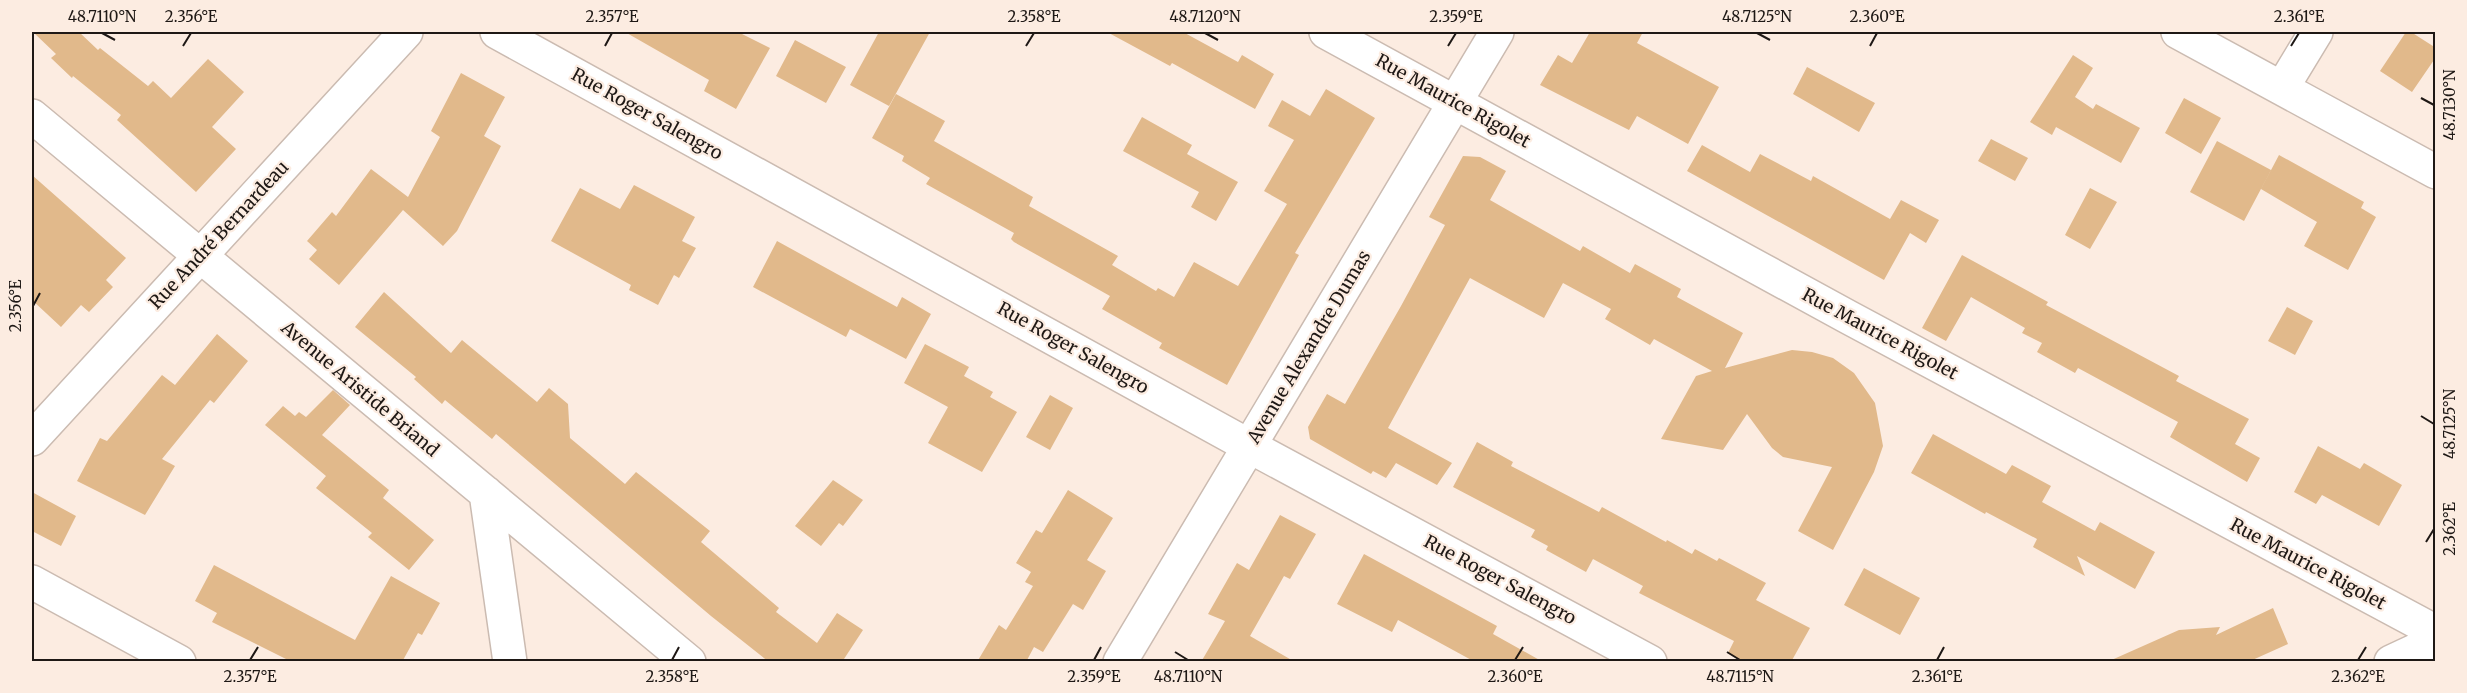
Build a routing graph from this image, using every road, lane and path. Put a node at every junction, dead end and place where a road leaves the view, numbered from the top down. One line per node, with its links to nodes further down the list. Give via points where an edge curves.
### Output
1 (406, 32): 11 (street, Rue André Bernardeau)
2 (497, 32): 13 (street, Rue Roger Salengro)
3 (1326, 32): 8 (street, Rue Maurice Rigolet)
4 (1497, 32): 8 (street, Avenue Alexandre Dumas)
5 (2178, 32): 7 (street)
6 (2316, 32): 7 (street)
7 (2282, 88): 10 (street)
8 (1455, 102): 13 (street, Avenue Alexandre Dumas); 16 (street, Rue Maurice Rigolet)
9 (32, 116): 11 (street, Avenue Aristide Briand)
10 (2436, 172)
11 (199, 257): 12 (street, Rue André Bernardeau); 14 (street, Avenue Aristide Briand)
12 (32, 439)
13 (1249, 446): 21 (street, Avenue Alexandre Dumas); 22 (street, Rue Roger Salengro)
14 (486, 493): 19 (street); 20 (street, Avenue Aristide Briand)
15 (32, 582): 18 (street)
16 (2436, 632)
17 (2436, 641): 23 (street)
18 (178, 662)
19 (510, 662)
20 (689, 662)
21 (1120, 662)
22 (1650, 662)
23 (2391, 662)

